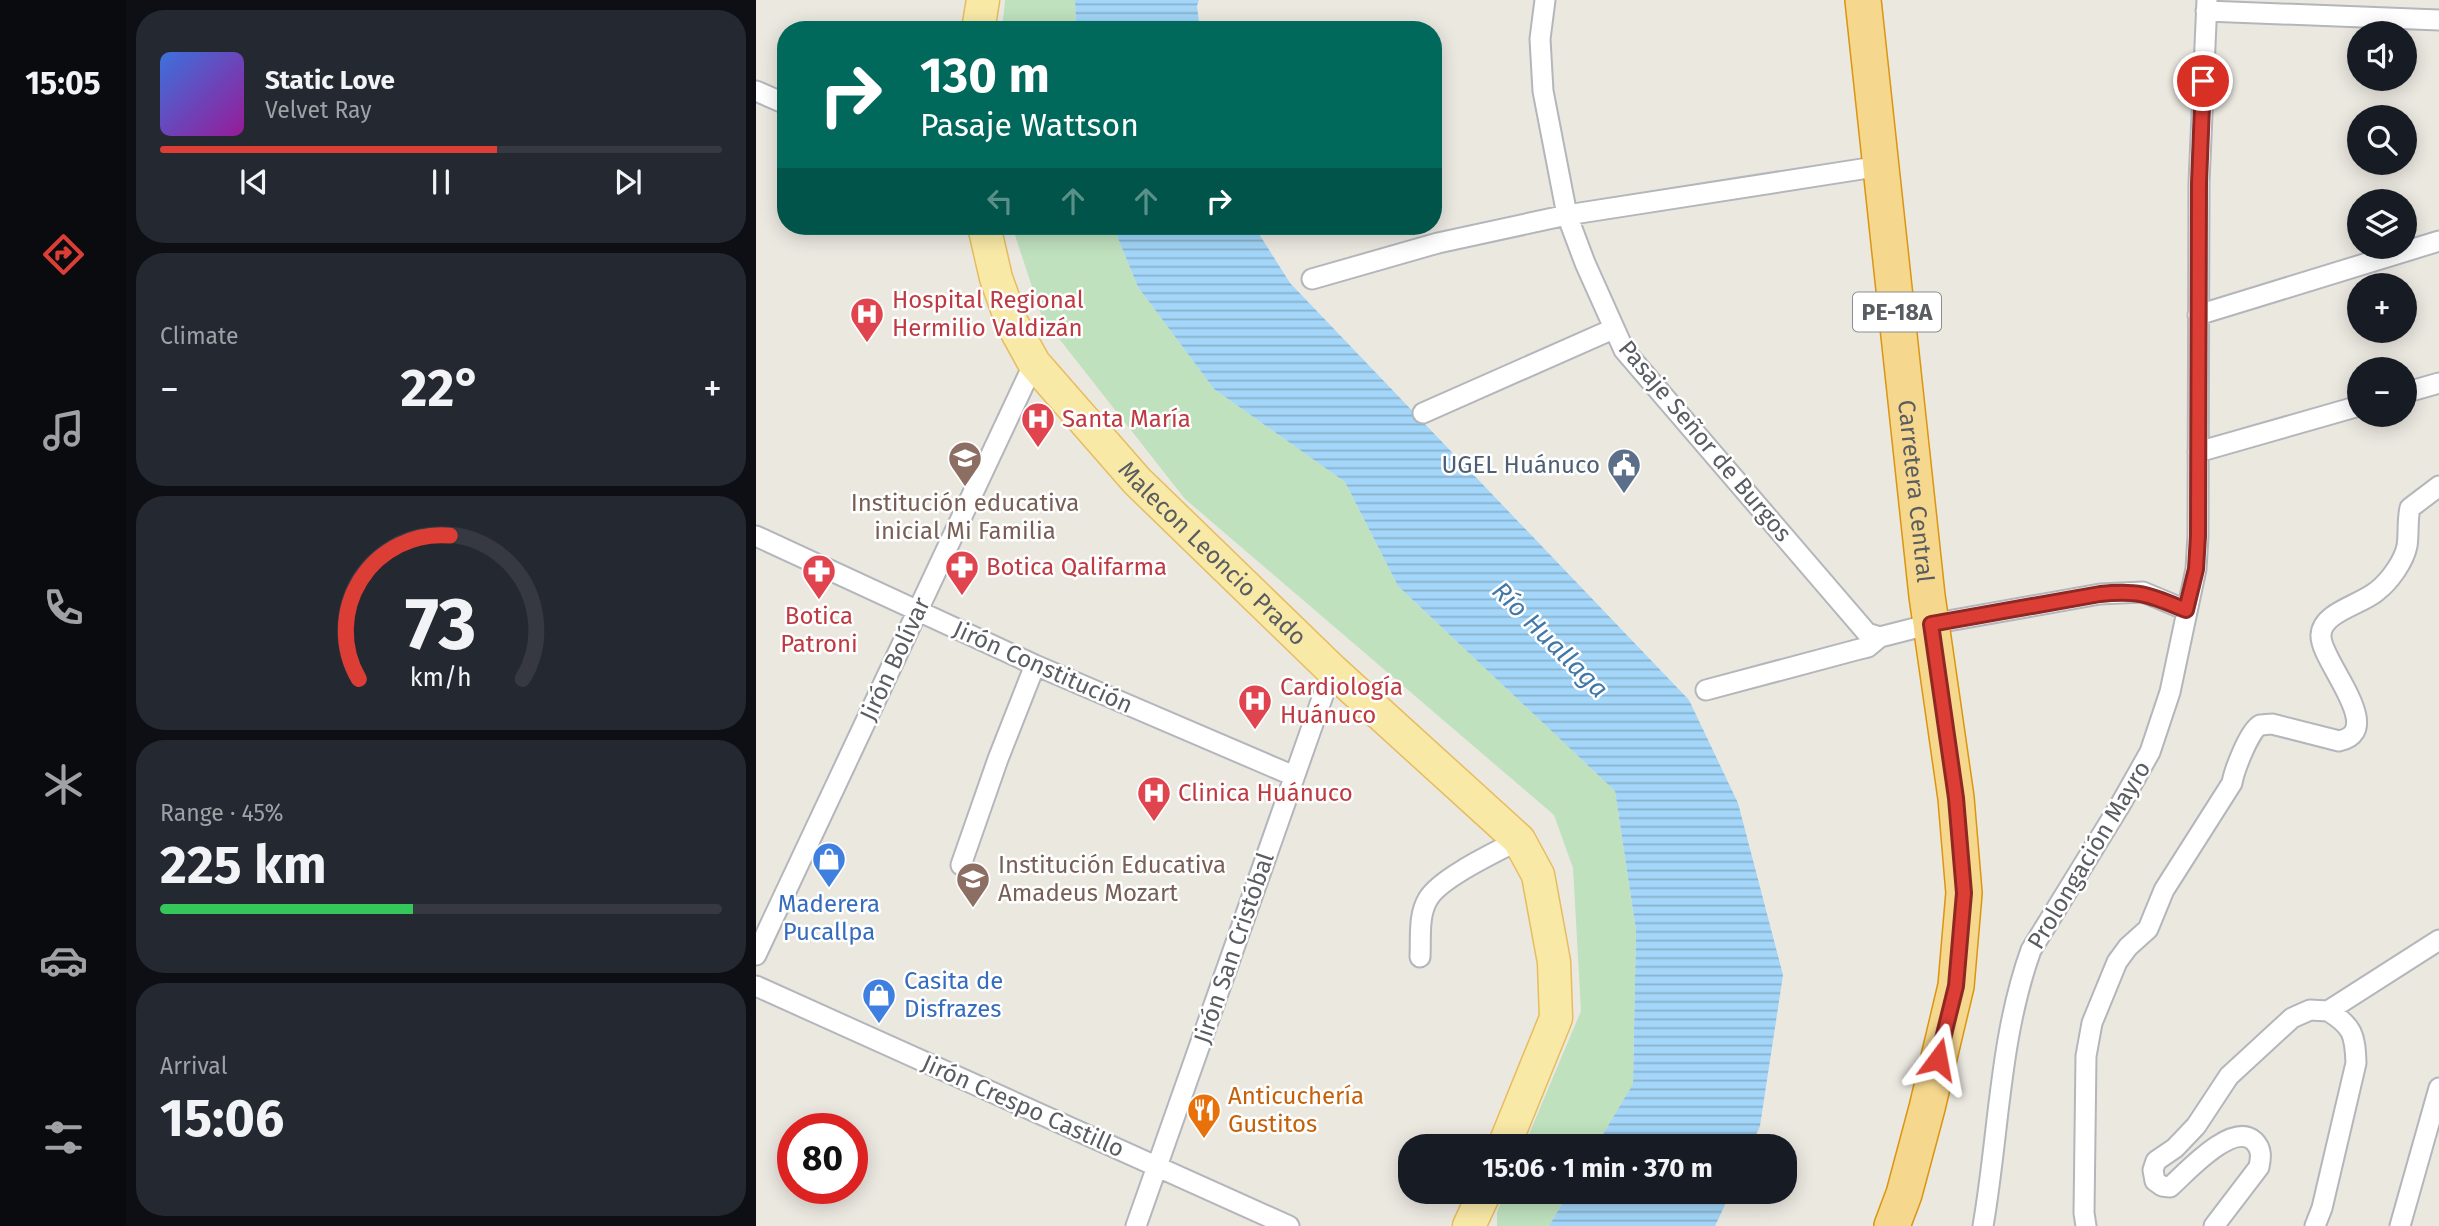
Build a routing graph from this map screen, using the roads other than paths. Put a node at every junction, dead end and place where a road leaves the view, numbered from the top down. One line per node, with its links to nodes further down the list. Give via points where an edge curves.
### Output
1 (983, 0): 6 (main road)
2 (1545, 0): 10 (street, Pasaje Señor de Burgos, via 1540,39 1543,91)
3 (1863, 0): 9 (highway, Carretera Central / PE-18A)
4 (2207, 6): 5 (street); 14 (street, Prolongación Mayro)
5 (2439, 20)
6 (980, 21)
7 (756, 91): 8 (street)
8 (777, 100)
9 (1881, 166): 10 (street); 26 (highway, Carretera Central / PE-18A)
10 (1567, 215): 13 (street, via 1438,243); 15 (street, Pasaje Señor de Burgos)
11 (986, 235): 16 (main road, Malecon Leoncio Prado, via 1012,323)
12 (2439, 241): 14 (street)
13 (1312, 279)
14 (2198, 315): 21 (street, Prolongación Mayro)
15 (1614, 329): 20 (street); 27 (street, Pasaje Señor de Burgos, via 1624,350 1867,634)
16 (1034, 363): 24 (street, Jirón Bolívar); 29 (main road, Malecon Leoncio Prado, via 1137,481)
17 (2439, 383): 18 (street)
18 (2417, 389)
19 (2347, 409): 21 (street)
20 (1423, 413)
21 (2198, 452): 25 (street, Prolongación Mayro, via 2197,558)
22 (2439, 486): 46 (street, via 2410,508 2401,561 2379,590 2322,625 2322,647 2354,708 2353,735 2339,741 2272,724 2254,731 2232,783 2164,890 2148,929 2128,947 2113,971 2092,1023 2086,1056)
23 (756, 536): 24 (street, Jirón Constitución)
24 (918, 610): 28 (street, Jirón Constitución); 35 (street, Jirón Bolívar)
25 (2186, 610): 26 (street, via 2143,592 2123,592); 45 (street, Prolongación Mayro, via 2170,692 2150,751 2031,950 2022,974 2000,1080)
26 (1931, 624): 27 (street); 42 (highway, Carretera Central / PE-18A, via 1956,798 1964,893 1956,986 1904,1194)
27 (1880, 637): 30 (street, via 1868,647)
28 (1035, 665): 31 (street, Jirón Constitución); 33 (street)
29 (1332, 670): 31 (street, Jirón San Cristóbal); 32 (main road, Malecon Leoncio Prado)
30 (1706, 690)
31 (1294, 776): 41 (street, Jirón San Cristóbal)
32 (1518, 840): 36 (street, via 1446,881 1429,897 1422,912); 40 (main road, Malecon Leoncio Prado, via 1538,876 1554,962 1556,1018)
33 (961, 865)
34 (2439, 940): 38 (street)
35 (756, 955)
36 (1420, 957)
37 (756, 986): 41 (street, Jirón Crespo Castillo)
38 (2328, 1012): 47 (street, via 2310,1010 2292,1018 2229,1076 2196,1126 2156,1161 2155,1181 2170,1187 2231,1137 2256,1143 2262,1155 2259,1167); 48 (street, via 2344,1021 2355,1039 2356,1063)
39 (2439, 1088): 49 (street)
40 (1509, 1134)
41 (1157, 1166): 43 (street, Jirón San Cristóbal); 44 (street, Jirón Crespo Castillo)
42 (1892, 1225)
43 (1136, 1226)
44 (1289, 1226)
45 (1983, 1226)
46 (2087, 1226)
47 (2214, 1226)
48 (2315, 1226)
49 (2400, 1226)

